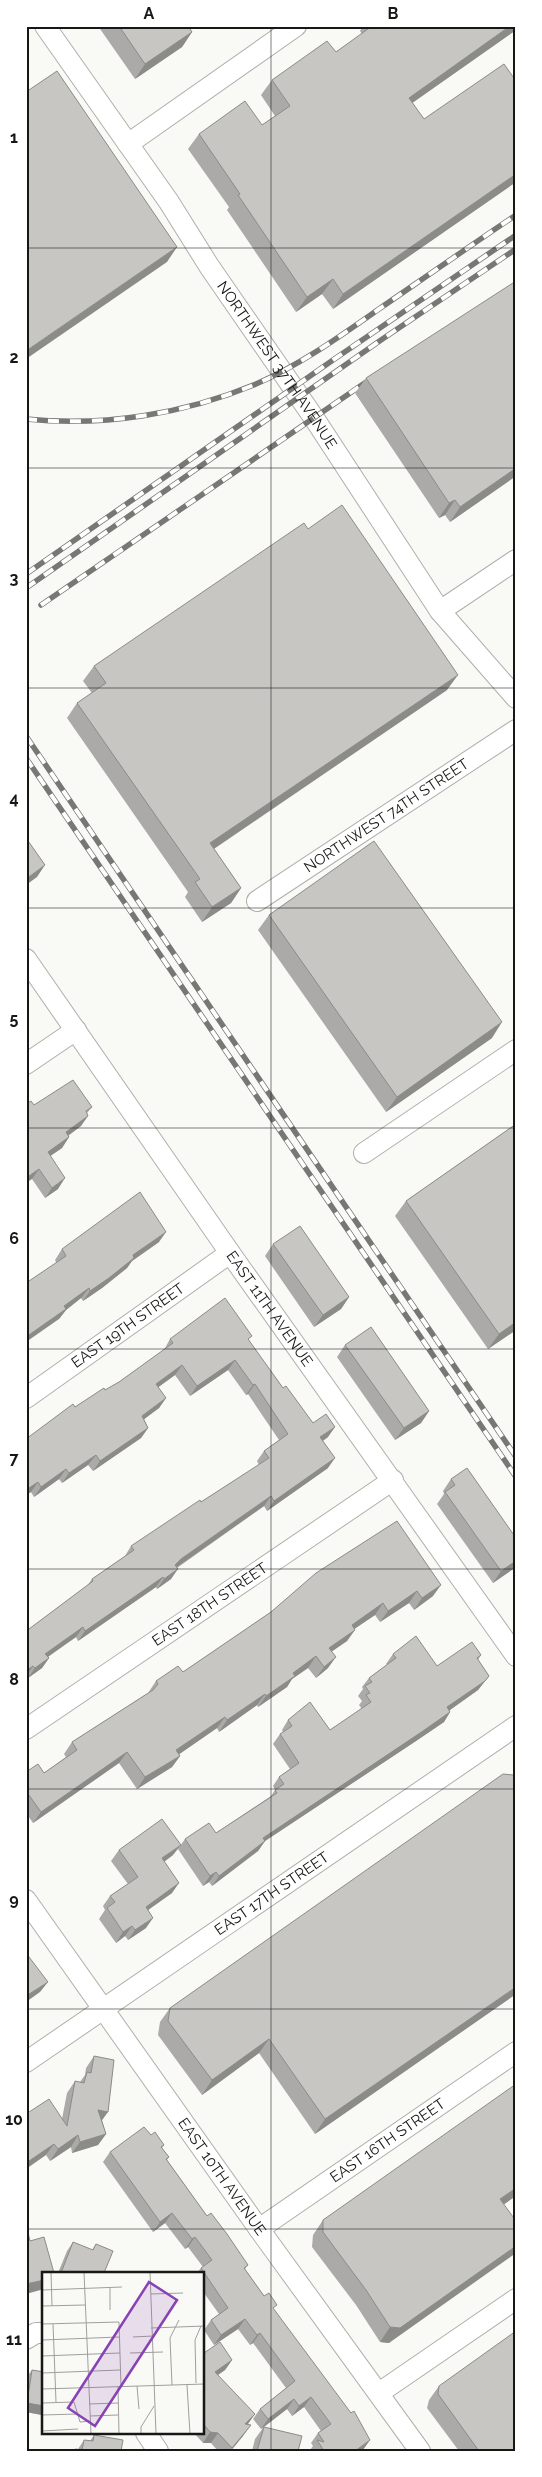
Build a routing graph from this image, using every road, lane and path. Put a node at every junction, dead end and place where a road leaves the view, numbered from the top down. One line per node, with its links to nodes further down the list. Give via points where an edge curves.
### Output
1 (45, 26): 3 (street, NORTHWEST 37TH AVENUE)
2 (296, 26): 3 (street)
3 (128, 144): 5 (street, NORTHWEST 37TH AVENUE)
4 (516, 560): 5 (street)
5 (440, 611): 6 (street, NORTHWEST 37TH AVENUE)
6 (516, 698)
7 (516, 730): 8 (street, NORTHWEST 74TH STREET)
8 (257, 901)
9 (26, 959): 10 (street, EAST 11TH AVENUE)
10 (76, 1030): 12 (street); 14 (street, EAST 11TH AVENUE)
11 (516, 1050): 13 (street)
12 (26, 1064)
13 (364, 1153)
14 (230, 1253): 15 (street, EAST 19TH STREET); 16 (street, EAST 11TH AVENUE)
15 (26, 1398)
16 (393, 1480): 17 (street, EAST 11TH AVENUE); 18 (street, EAST 18TH STREET)
17 (516, 1656)
18 (26, 1729)
19 (512, 1737): 21 (street, EAST 17TH STREET)
20 (26, 1900): 21 (street, EAST 10TH AVENUE)
21 (102, 2008): 23 (street, EAST 17TH STREET); 24 (street, EAST 10TH AVENUE)
22 (516, 2052): 24 (street, EAST 16TH STREET)
23 (26, 2062)
24 (259, 2229): 28 (street, EAST 10TH AVENUE)
25 (516, 2299): 28 (street)
26 (42, 2332): 27 (street)
27 (26, 2339)
28 (380, 2393): 31 (street, EAST 10TH AVENUE)
29 (147, 2434): 30 (street)
30 (158, 2451)
31 (420, 2451)

